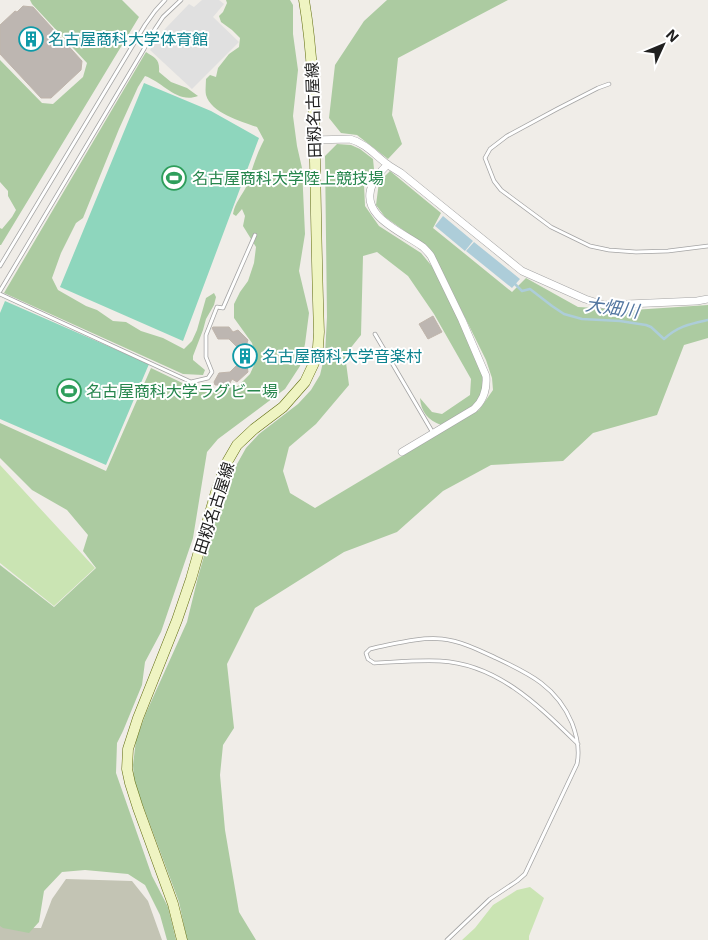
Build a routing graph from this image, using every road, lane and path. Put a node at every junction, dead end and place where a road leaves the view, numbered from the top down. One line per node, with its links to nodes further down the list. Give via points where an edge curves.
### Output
1 (166, 0): 9 (lane, via 141,31)
2 (181, 0): 10 (lane, via 154,29)
3 (304, 0): 5 (main road, 田籾名古屋線, via 312,65)
4 (609, 84): 8 (lane, via 556,108 490,149 484,158 494,182 551,227 590,246 636,252)
5 (314, 140): 6 (street, via 355,140); 16 (main road, 田籾名古屋線, via 319,332 314,362 304,382 283,406 237,445 226,464 180,612 128,749 130,783)
6 (387, 164): 11 (street, via 522,271 585,299 604,305); 13 (street, via 371,187 370,199 375,212 432,256 486,376 487,385 480,404)
7 (255, 235): 10 (lane, via 223,308 217,308 206,335 206,356 212,372 208,378 191,382)
8 (708, 246)
9 (0, 266)
10 (0, 293)
11 (708, 299)
12 (375, 334): 13 (lane)
13 (434, 433): 14 (street)
14 (402, 452)
15 (578, 744): 15 (lane, via 568,715 554,694 533,677 471,646 441,638 427,639 378,647 366,654 374,663 440,661 485,671 528,698); 17 (lane, via 577,764 524,874 490,899)
16 (182, 940)
17 (447, 940)

